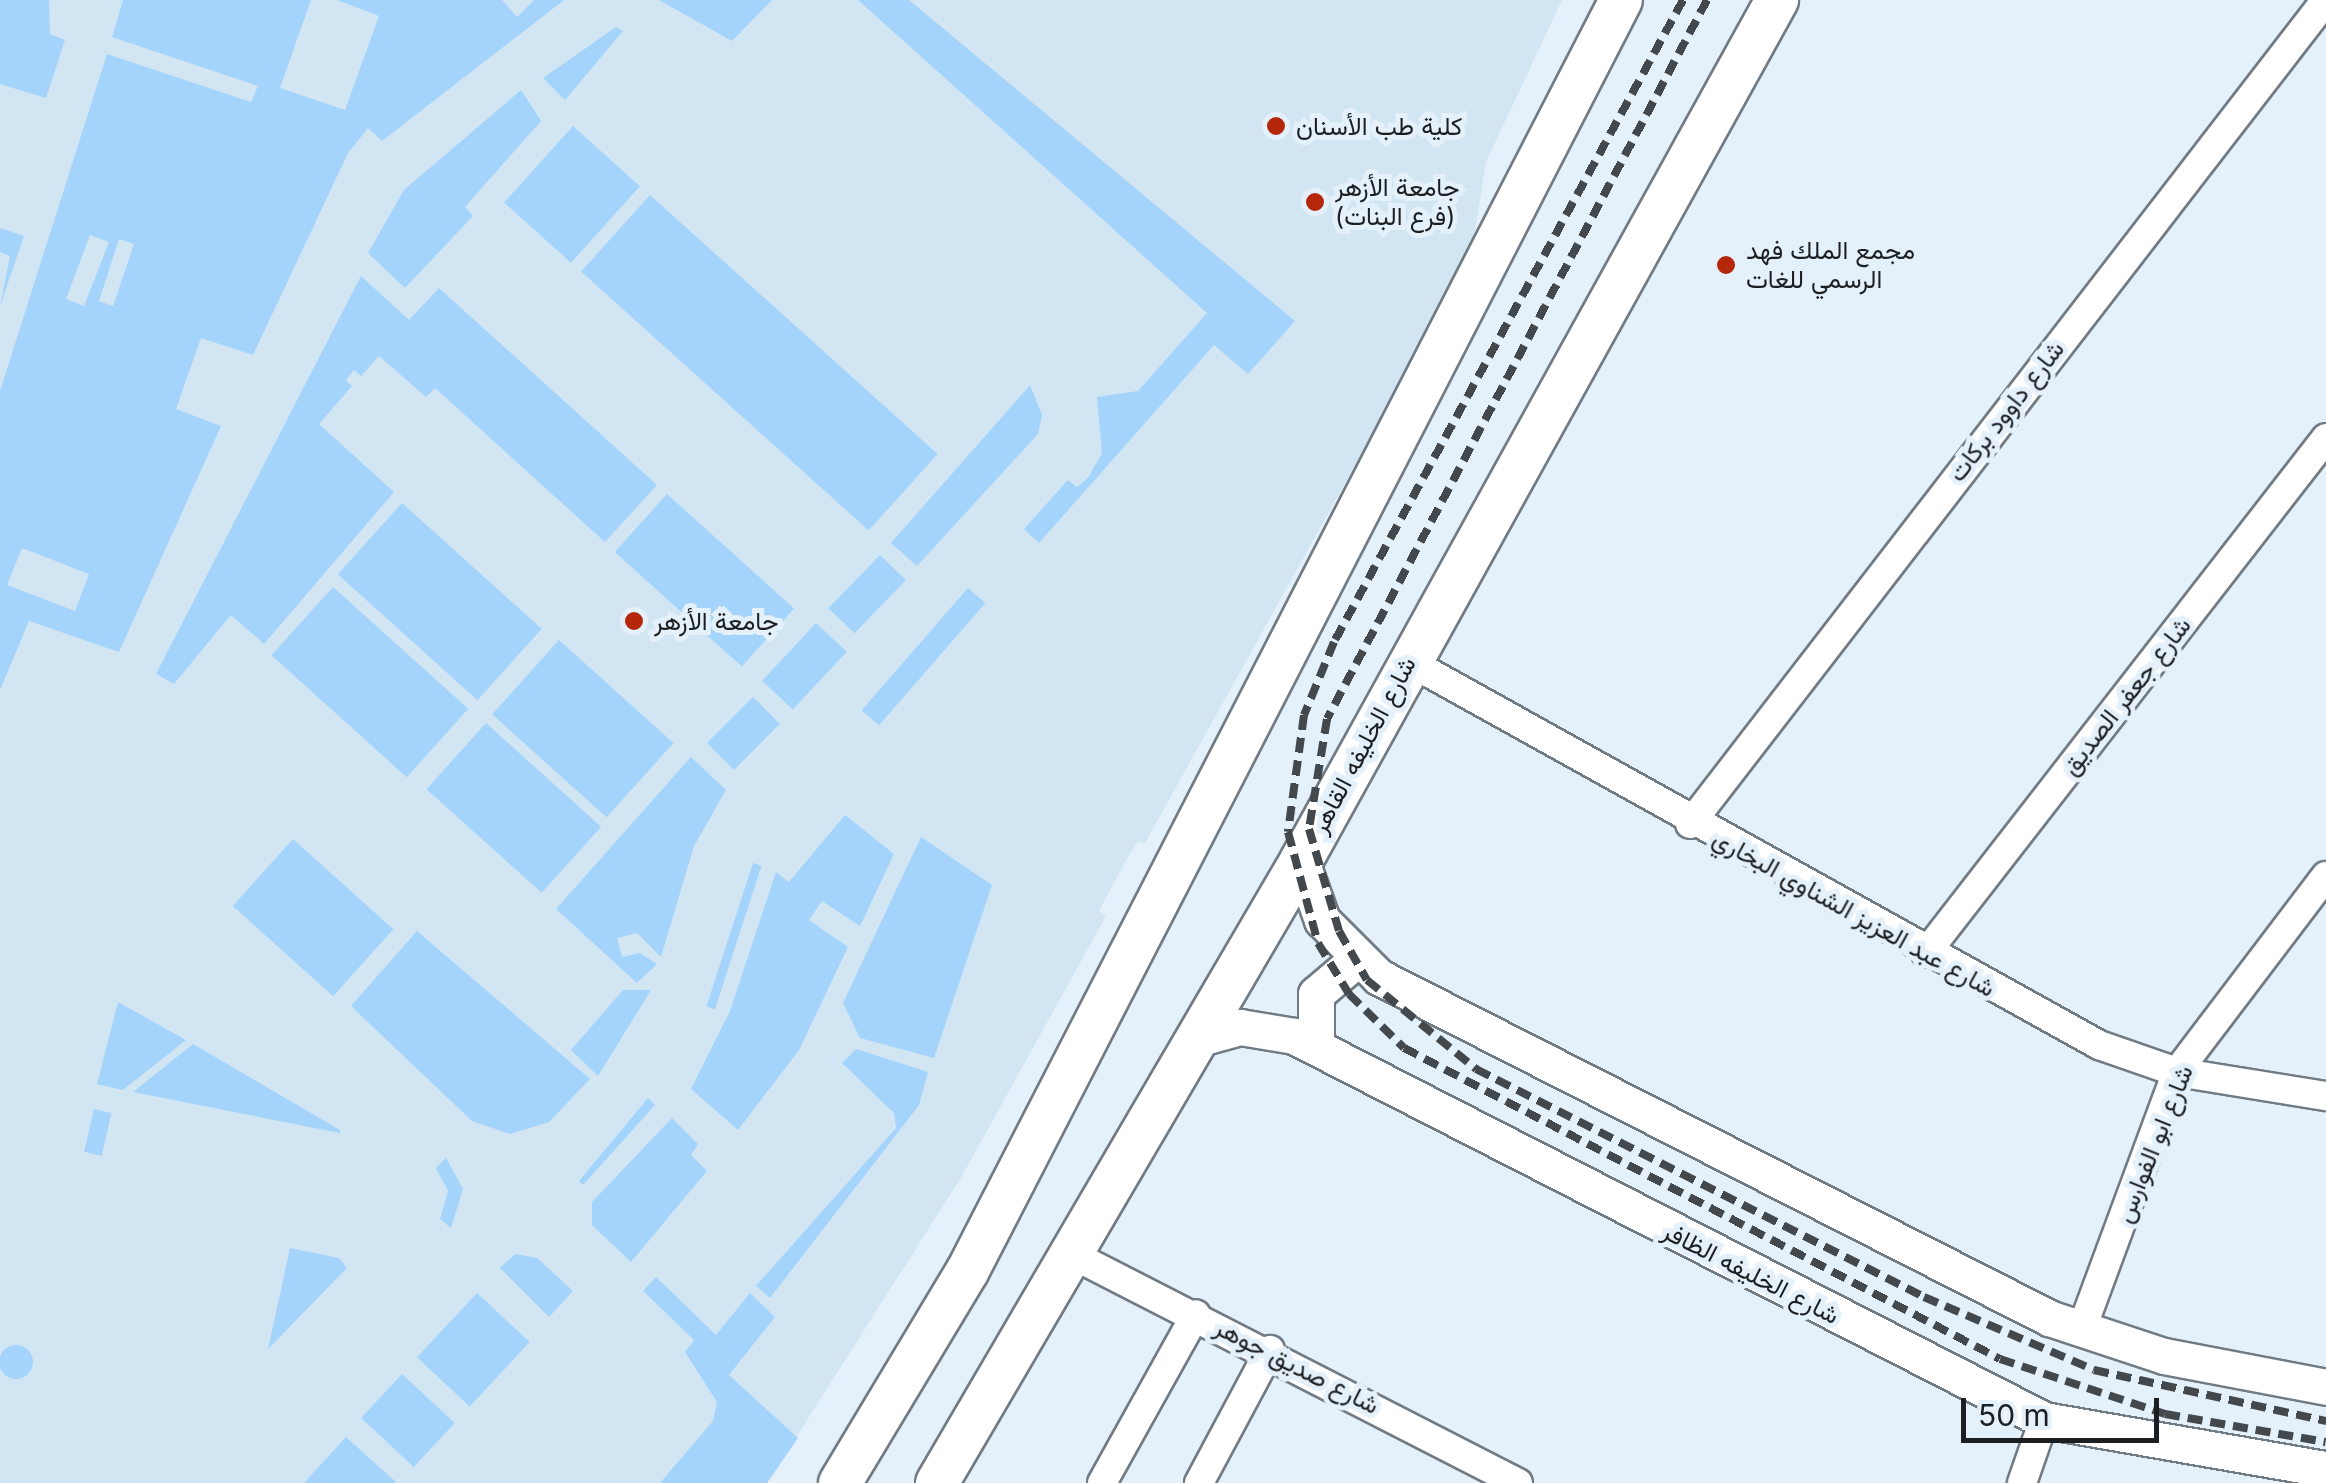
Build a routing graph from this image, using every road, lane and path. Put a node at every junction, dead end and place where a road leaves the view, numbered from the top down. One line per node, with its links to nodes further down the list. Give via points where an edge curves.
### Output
1 (1622, 0): 22 (main road, via 967,1272)
2 (1776, 0): 5 (main road, شارع الخليفه القاهر)
3 (2326, 0): 6 (street, شارع داوود بركات)
4 (2326, 438): 9 (street, شارع جعفر الصديق)
5 (1408, 661): 6 (street, شارع عبد العزيز الشناوي البخاري); 7 (main road, شارع الخليفه القاهر)
6 (1690, 824): 9 (street, شارع عبد العزيز الشناوي البخاري)
7 (1301, 861): 10 (street, via 1322,920); 11 (main road, شارع الخليفه القاهر)
8 (2326, 876): 13 (street, شارع ابو الفوارس)
9 (1926, 954): 13 (street, شارع عبد العزيز الشناوي البخاري, via 2099,1045)
10 (1356, 960): 12 (street, via 1316,994); 17 (street)
11 (1197, 1039): 12 (street, شارع الخليفه الظافر, via 1258,1028); 15 (main road, شارع الخليفه القاهر)
12 (1316, 1047): 20 (street, شارع الخليفه الظافر)
13 (2177, 1072): 14 (street, شارع عبد العزيز الشناوي البخاري); 17 (street, شارع ابو الفوارس)
14 (2326, 1096)
15 (1074, 1254): 16 (street, شارع صديق جوهر); 23 (main road, شارع الخليفه القاهر)
16 (1196, 1314): 18 (street, شارع صديق جوهر); 24 (street)
17 (2081, 1332): 19 (street)
18 (1270, 1350): 25 (street); 26 (street, شارع صديق جوهر)
19 (2326, 1387)
20 (2044, 1420): 21 (street, شارع الخليفه الظافر); 27 (street)
21 (2326, 1469)
22 (840, 1483)
23 (936, 1483)
24 (1102, 1483)
25 (1199, 1483)
26 (1518, 1483)
27 (2022, 1483)

